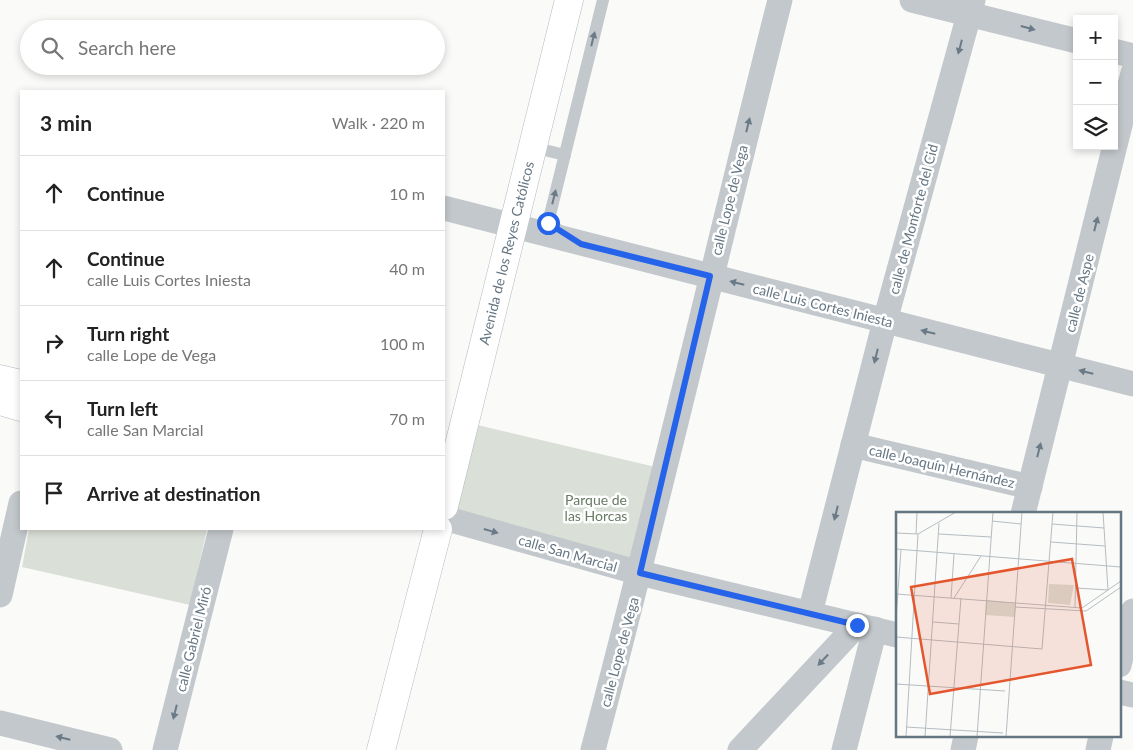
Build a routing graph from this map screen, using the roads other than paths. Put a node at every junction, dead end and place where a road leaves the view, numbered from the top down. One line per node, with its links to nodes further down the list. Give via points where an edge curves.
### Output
1 (569, 0): 10 (street, Avenida de los Reyes Católicos)
2 (603, 0): 11 (lane, one-way to 2)
3 (780, 0): 15 (street, calle Lope de Vega, one-way to 3)
4 (912, 0): 5 (street)
5 (971, 7): 6 (street, one-way to 6); 16 (street, calle de Monforte del Cid, one-way to 16)
6 (1073, 40)
7 (1118, 52): 8 (street)
8 (1133, 56)
9 (1133, 73): 17 (street, calle de Aspe, one-way to 9)
10 (532, 147): 11 (lane); 13 (street, Avenida de los Reyes Católicos)
11 (565, 155): 14 (lane, one-way to 11, via 548,223)
12 (445, 208): 13 (street, calle Luis Cortes Iniesta)
13 (512, 226): 14 (street, calle Luis Cortes Iniesta); 25 (street, Avenida de los Reyes Católicos)
14 (581, 244): 15 (street, calle Luis Cortes Iniesta)
15 (710, 276): 16 (street, calle Luis Cortes Iniesta, one-way to 15); 32 (street, calle Lope de Vega)
16 (885, 321): 17 (street, calle Luis Cortes Iniesta, one-way to 16); 23 (street, calle de Monforte del Cid, one-way to 23)
17 (1061, 366): 20 (street, calle Luis Cortes Iniesta, one-way to 17); 24 (street, calle de Aspe, one-way to 17)
18 (0, 379): 19 (street)
19 (20, 384)
20 (1133, 384)
21 (0, 401): 22 (street)
22 (20, 406)
23 (854, 445): 24 (street, calle Joaquín Hernández); 35 (street, calle de Monforte del Cid, one-way to 35)
24 (1030, 487): 27 (street, calle de Aspe)
25 (445, 495)
26 (20, 506): 31 (street)
27 (1024, 512)
28 (445, 518): 32 (street, calle San Marcial, one-way to 32)
29 (221, 530): 42 (street, calle Gabriel Miró, one-way to 42)
30 (438, 530): 43 (street)
31 (5, 547): 33 (street)
32 (640, 573): 35 (street, calle San Marcial); 44 (street, calle Lope de Vega)
33 (0, 595)
34 (1133, 612): 37 (street)
35 (810, 613): 36 (street, calle San Marcial)
36 (876, 630): 45 (street, one-way to 45); 46 (street)
37 (1120, 662)
38 (1120, 692): 39 (street)
39 (1133, 695)
40 (0, 723): 41 (street, one-way to 40)
41 (110, 750)
42 (165, 750)
43 (381, 750)
44 (593, 750)
45 (740, 750)
46 (844, 750)

